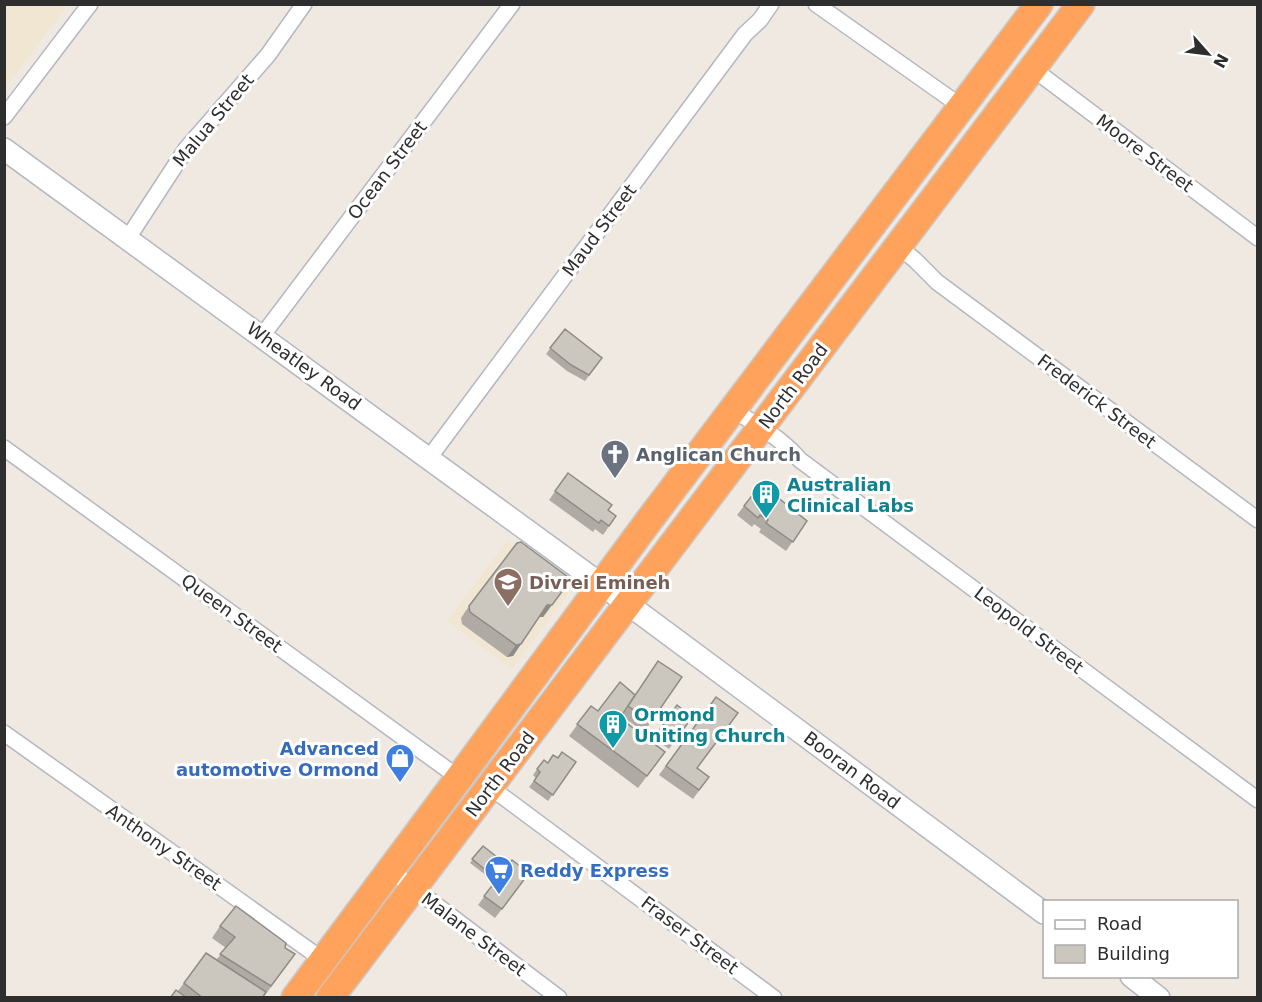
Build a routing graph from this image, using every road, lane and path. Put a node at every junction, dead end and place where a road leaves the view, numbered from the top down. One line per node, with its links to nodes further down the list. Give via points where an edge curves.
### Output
1 (90, 4): 10 (street)
2 (304, 4): 12 (street, Malua Street, via 268,55 186,148)
3 (512, 4): 15 (street, Ocean Street)
4 (771, 4): 19 (street, Maud Street)
5 (816, 4): 9 (street)
6 (1039, 4): 9 (highway, North Road)
7 (1081, 4): 8 (highway, North Road)
8 (1032, 68): 13 (street, Moore Street); 14 (highway, North Road)
9 (962, 107): 16 (highway, North Road)
10 (4, 117)
11 (4, 149): 12 (street, Wheatley Road)
12 (128, 238): 15 (street, Wheatley Road)
13 (1257, 238)
14 (895, 250): 17 (highway, North Road); 20 (street, Frederick Street, via 915,260 937,282)
15 (262, 336): 19 (street, Wheatley Road)
16 (732, 410): 17 (street, Leopold Street); 21 (highway, North Road)
17 (759, 431): 22 (highway, North Road); 28 (street, Leopold Street, via 788,447 800,460)
18 (4, 448): 26 (street, Queen Street)
19 (429, 458): 21 (street, Wheatley Road)
20 (1257, 520)
21 (601, 585): 22 (street, Booran Road); 23 (highway, North Road)
22 (629, 604): 24 (highway, North Road); 31 (street, Booran Road)
23 (542, 664): 24 (highway); 26 (highway, North Road)
24 (569, 683): 27 (highway, North Road)
25 (4, 733): 32 (street, Anthony Street)
26 (459, 778): 29 (highway, North Road)
27 (490, 787): 30 (highway, North Road); 37 (street, Fraser Street)
28 (1257, 800)
29 (390, 870): 30 (street, Malane Street); 32 (highway, North Road)
30 (413, 887): 35 (highway, North Road); 36 (street, Malane Street)
31 (1043, 912)
32 (323, 960): 34 (highway, North Road)
33 (1134, 978): 38 (street)
34 (295, 998)
35 (330, 998)
36 (559, 998)
37 (774, 998)
38 (1159, 998)

